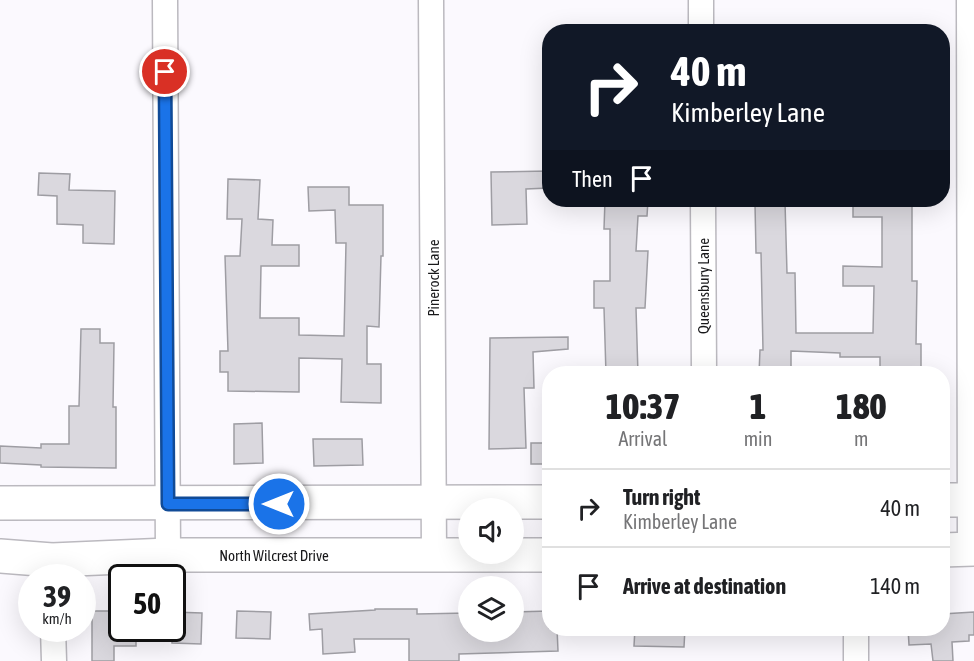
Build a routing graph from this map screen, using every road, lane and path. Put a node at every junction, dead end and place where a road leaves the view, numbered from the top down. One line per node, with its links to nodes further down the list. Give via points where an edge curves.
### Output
1 (165, 0): 12 (street)
2 (431, 0): 11 (street, Pinerock Lane)
3 (701, 0): 5 (street)
4 (969, 0): 8 (street)
5 (701, 24)
6 (703, 207): 7 (street, Queensbury Lane)
7 (704, 366)
8 (962, 500): 13 (street)
9 (542, 502): 11 (main road)
10 (0, 503): 12 (main road)
11 (434, 503): 12 (main road); 17 (street, Pinerock Lane)
12 (168, 504): 14 (street)
13 (962, 549)
14 (168, 555): 17 (main road, North Wilcrest Drive); 19 (main road, North Wilcrest Drive)
15 (542, 555): 17 (main road, North Wilcrest Drive)
16 (0, 556): 18 (main road, North Wilcrest Drive)
17 (434, 556)
18 (32, 564)
19 (93, 564)
20 (856, 636): 23 (street)
21 (53, 642): 22 (street)
22 (54, 661)
23 (856, 661)

